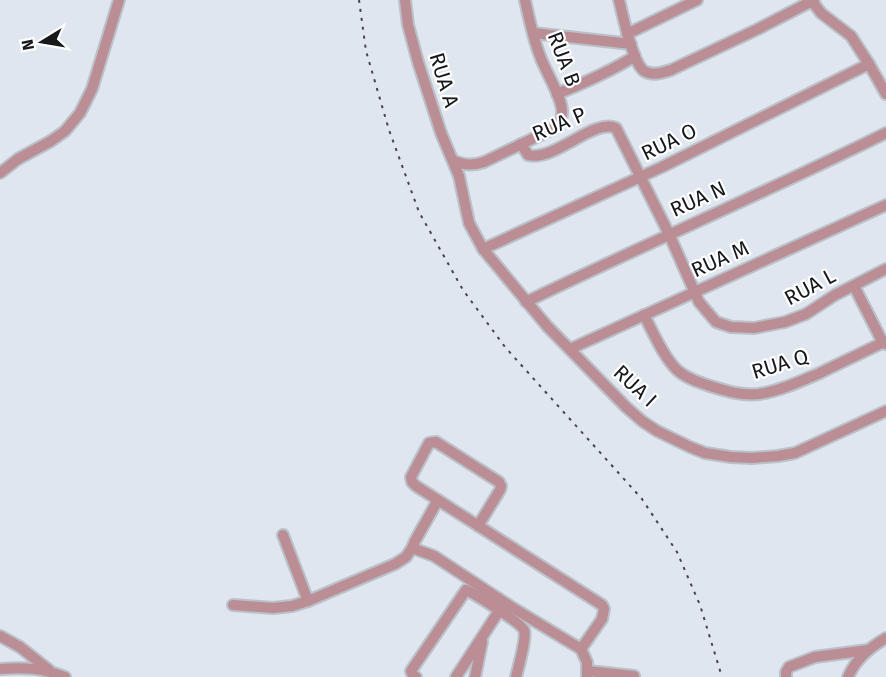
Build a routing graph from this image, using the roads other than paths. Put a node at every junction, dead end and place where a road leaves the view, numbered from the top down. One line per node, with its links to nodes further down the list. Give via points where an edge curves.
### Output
1 (119, 0): 16 (street, via 92,89 80,113 65,131)
2 (405, 0): 15 (street, RUA A, via 418,62)
3 (525, 0): 7 (street, RUA B)
4 (619, 0): 8 (street)
5 (697, 0): 8 (street)
6 (809, 1): 9 (street, via 671,70 649,73); 10 (street, via 851,36)
7 (533, 33): 8 (street); 11 (street, RUA B)
8 (629, 39): 9 (street)
9 (635, 56): 11 (street)
10 (869, 64): 12 (street); 17 (street, RUA O)
11 (557, 94): 14 (street, RUA B, via 562,110 559,124)
12 (886, 94)
13 (886, 133): 19 (street, RUA N)
14 (522, 144): 15 (street, RUA B, via 484,162); 17 (street, RUA P, via 525,153 533,156 611,126 617,130)
15 (455, 165): 20 (street, RUA I, via 469,224)
16 (0, 173)
17 (640, 177): 19 (street, RUA P); 20 (street, RUA O)
18 (886, 205): 23 (street, RUA M)
19 (669, 234): 23 (street, RUA P); 24 (street, RUA N)
20 (483, 249): 24 (street, RUA I)
21 (886, 269): 22 (street, RUA L)
22 (854, 286): 23 (street, RUA L, via 796,319 754,328 716,322); 26 (street)
23 (695, 292): 25 (street, RUA M)
24 (526, 302): 27 (street, RUA I)
25 (644, 315): 26 (street, RUA Q, via 678,371 700,383 740,393 758,394 787,386); 27 (street, RUA M)
26 (885, 343)
27 (570, 349): 28 (street, RUA I, via 642,421 705,453 752,458 795,453)
28 (886, 411)
29 (438, 500): 30 (street); 30 (street, via 416,486 411,477 429,443 434,442 499,482 500,490); 32 (street)
30 (478, 526): 39 (street, via 602,605 602,619)
31 (283, 535): 33 (street)
32 (412, 548): 33 (street, via 395,564); 39 (street, via 434,556)
33 (308, 602): 34 (street, via 282,608)
34 (233, 604)
35 (499, 611): 37 (street); 46 (street, via 465,591 411,671); 49 (street, via 525,633)
36 (0, 636): 42 (street)
37 (483, 637): 47 (street); 48 (street)
38 (886, 638): 40 (street)
39 (581, 649): 43 (street)
40 (868, 650): 50 (street, via 815,657 789,667); 51 (street)
41 (0, 669): 42 (street)
42 (50, 671): 45 (street)
43 (587, 674): 44 (street)
44 (634, 676)
45 (65, 677)
46 (416, 677)
47 (456, 677)
48 (475, 677)
49 (516, 677)
50 (786, 677)
51 (848, 677)

